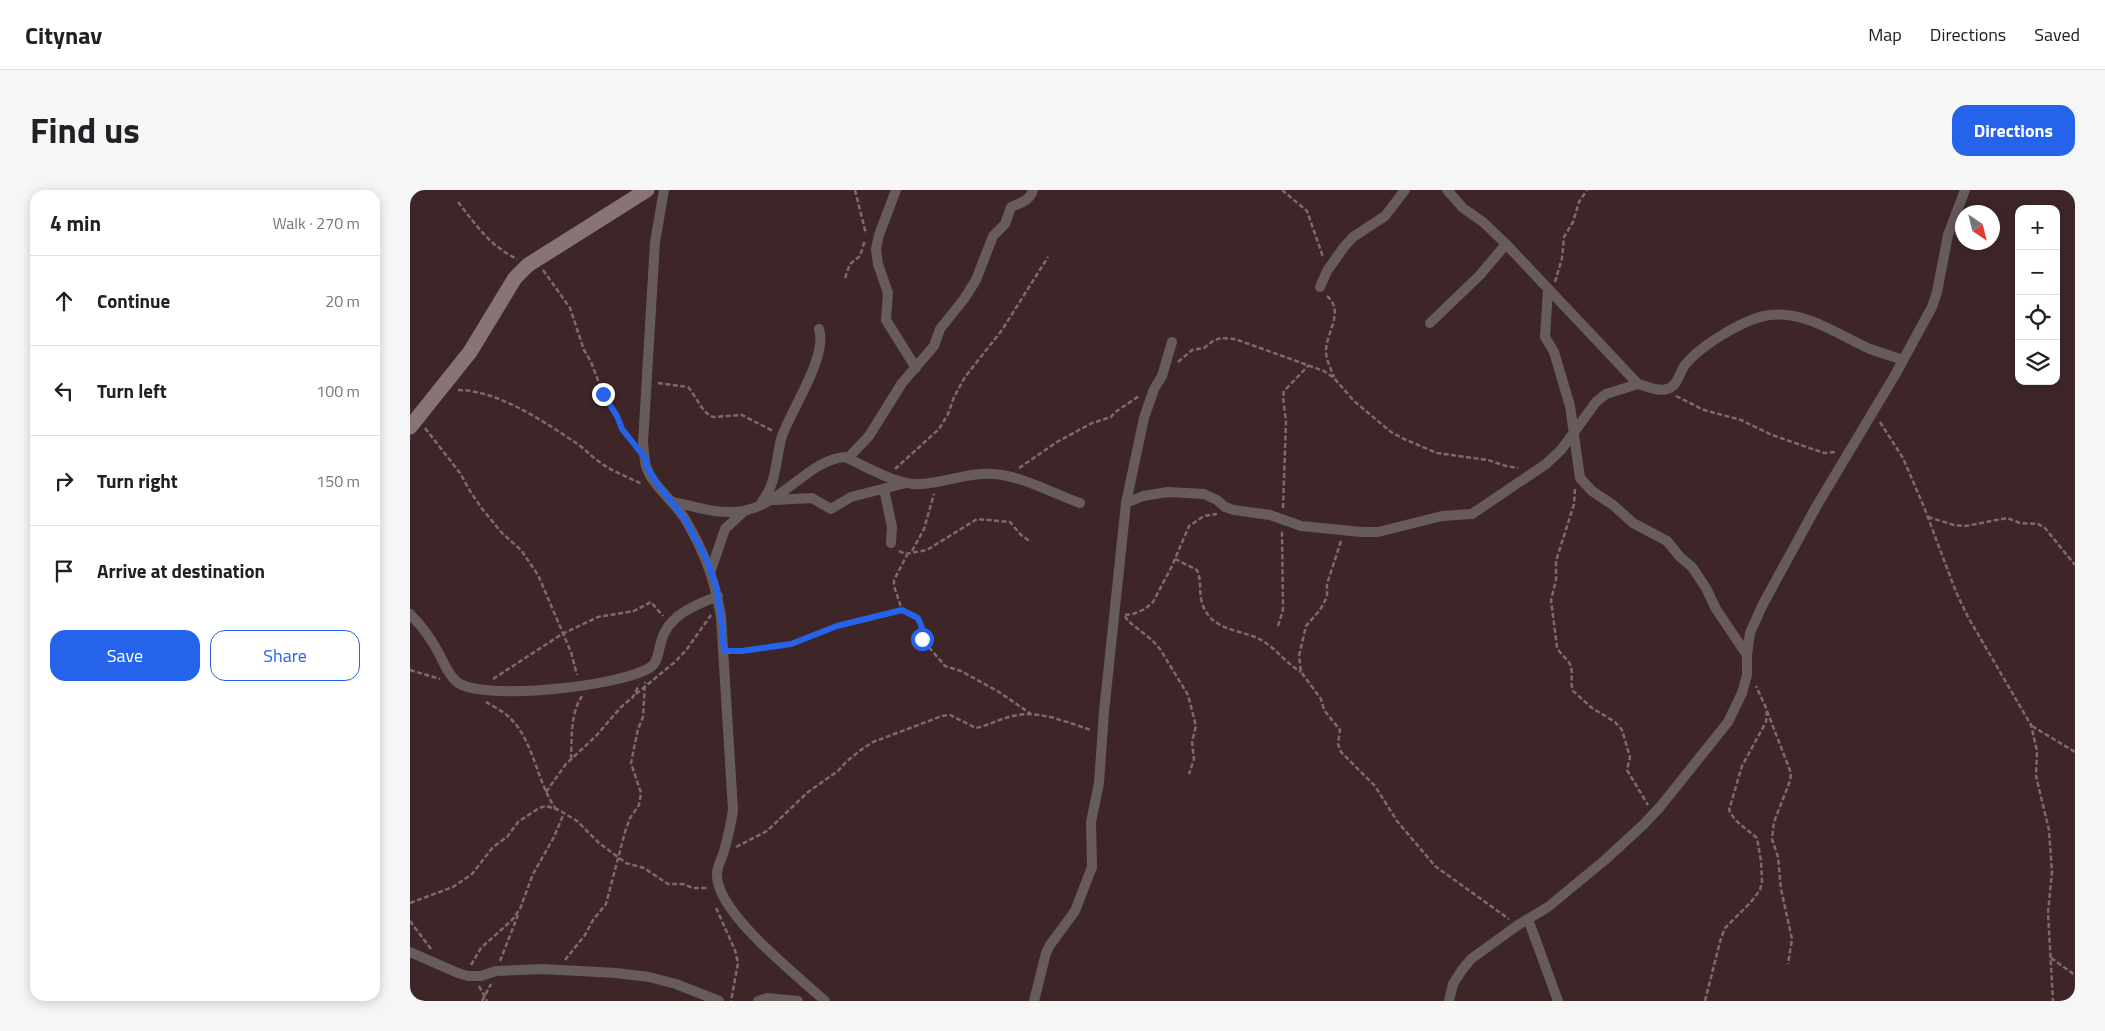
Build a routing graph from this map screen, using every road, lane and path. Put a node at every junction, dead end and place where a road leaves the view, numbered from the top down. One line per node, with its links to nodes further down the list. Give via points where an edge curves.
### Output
1 (647, 190): 14 (street)
2 (664, 190): 26 (street, via 655,242)
3 (855, 190): 16 (path, via 867,233 860,256 850,264)
4 (896, 190): 24 (street, via 876,249 888,293 886,320)
5 (1033, 190): 24 (street, via 1026,201 1011,207 1005,224 990,241 976,280)
6 (1282, 190): 15 (path, via 1307,211)
7 (1405, 190): 15 (street, via 1384,216 1353,237)
8 (1447, 190): 12 (street)
9 (1587, 190): 18 (path, via 1564,237 1562,258)
10 (1965, 190): 22 (street, via 1948,235 1932,307)
11 (458, 202): 14 (path, via 495,247)
12 (1506, 244): 18 (street); 19 (street, via 1480,275)
13 (1048, 257): 42 (path, via 1002,330 965,377 938,429)
14 (528, 265): 30 (street); 38 (path, via 545,271 565,300 606,401 622,429)
15 (1327, 271): 17 (street)
16 (844, 278)
17 (1320, 287): 27 (path, via 1335,311 1326,348)
18 (1550, 291): 28 (street); 34 (street, via 1545,337 1554,352)
19 (1430, 322)
20 (819, 329): 35 (street, via 820,348)
21 (1172, 342): 25 (street)
22 (1903, 360): 31 (street, via 1798,317 1770,315 1754,319 1700,350 1685,366 1676,383); 32 (street)
23 (1309, 365): 25 (path, via 1236,339 1221,338 1204,348 1192,350); 27 (path); 55 (path, via 1284,391 1286,444)
24 (916, 368): 37 (street, via 902,383 869,436)
25 (1162, 376): 29 (street)
26 (648, 378): 35 (path, via 659,384 688,388 709,416 742,415); 38 (street)
27 (1334, 378): 40 (path, via 1354,401 1390,432 1422,448 1444,455)
28 (1638, 384): 31 (street); 34 (street, via 1606,394 1596,402)
29 (1154, 389): 41 (path, via 1111,418 1092,423 1056,442); 50 (street, via 1138,440)
30 (441, 390): 33 (street); 43 (path, via 465,390 497,399 541,421 614,471 642,485)
31 (1663, 390): 36 (path, via 1704,410 1741,420 1824,453)
32 (1873, 410): 36 (street); 54 (path, via 1903,458)
33 (411, 423): 72 (path, via 427,429 464,478 483,510 521,550 541,580)
34 (1575, 434): 39 (street); 40 (street)
35 (782, 436): 51 (street, via 770,488)
36 (1852, 447): 74 (street, via 1762,606 1750,633)
37 (848, 458): 42 (street); 47 (street, via 824,463)
38 (646, 459): 43 (street)
39 (1577, 464): 74 (street, via 1580,478 1592,491 1633,523 1666,541 1692,567); 95 (path, via 1574,504 1556,561 1551,600 1557,648 1569,662 1573,691 1592,708 1616,722 1624,735 1630,756 1627,770 1647,802)
40 (1538, 469): 56 (street, via 1472,514 1442,516 1378,532)
41 (1006, 475): 44 (street, via 972,475); 49 (street)
42 (887, 476): 45 (street)
43 (654, 480): 48 (street)
44 (938, 481): 45 (street); 59 (path, via 924,529)
45 (907, 483): 46 (street)
46 (884, 489): 47 (street, via 851,497 830,509 812,498); 58 (street, via 892,527)
47 (771, 500): 51 (street)
48 (674, 502): 53 (street, via 730,512); 63 (street)
49 (1080, 503)
50 (1126, 503): 52 (street, via 1168,492 1209,496); 66 (street)
51 (760, 504): 53 (street)
52 (1229, 508): 55 (street); 61 (path, via 1204,516 1189,526)
53 (744, 511): 63 (street, via 725,529)
54 (1928, 517): 62 (path, via 1966,526 2007,518 2038,524 2045,528); 87 (path, via 1968,618)
55 (1282, 519): 56 (street, via 1301,526); 71 (path, via 1283,610)
56 (1344, 530): 76 (path, via 1327,584 1327,597 1303,635 1299,656)
57 (1031, 542): 59 (path, via 1010,522 982,518 928,550)
58 (891, 543): 60 (path, via 896,549)
59 (912, 551): 60 (path)
60 (908, 553): 67 (path, via 894,580)
61 (1175, 559): 69 (path, via 1153,602 1133,614); 76 (path, via 1197,570 1201,579 1199,599 1215,622 1256,637)
62 (2075, 565)
63 (711, 570): 64 (street)
64 (718, 596): 65 (street); 70 (street, via 688,609)
65 (719, 607): 73 (street); 81 (path, via 681,655)
66 (1115, 609): 69 (path); 88 (street)
67 (902, 610): 73 (path, via 837,626 791,644); 86 (path, via 918,618 922,639 945,666 999,692)
68 (410, 614): 79 (street)
69 (1124, 614): 91 (path, via 1160,649 1188,695 1196,726 1192,742 1194,759)
70 (669, 625): 72 (path, via 649,602 634,611 598,617); 80 (street, via 654,664 630,676)
71 (1278, 626)
72 (562, 634): 80 (path); 82 (path)
73 (724, 651): 96 (street, via 733,810)
74 (1747, 655): 77 (street)
75 (410, 670): 79 (path)
76 (1301, 672): 106 (path, via 1340,730 1338,744 1341,752 1375,786 1398,821 1435,866)
77 (1747, 675): 85 (path); 95 (street, via 1728,722)
78 (641, 680): 83 (path)
79 (456, 681): 82 (street)
80 (585, 685): 82 (street, via 502,692); 90 (path, via 576,708)
81 (645, 687): 83 (path); 97 (path, via 643,717 631,763 641,793)
82 (478, 690)
83 (633, 697): 90 (path)
84 (486, 702): 92 (path, via 510,718 521,733)
85 (1767, 710): 109 (path, via 1791,773 1774,822 1772,839 1792,939); 124 (path, via 1766,722 1742,766 1729,810 1735,821 1757,838 1762,881 1751,902 1725,928)
86 (1031, 715): 88 (path, via 1061,720); 96 (path, via 1017,715 976,728 950,715 942,716 873,742 808,792 767,831)
87 (2031, 726): 89 (path); 108 (path, via 2037,752 2036,776 2050,838 2052,872 2048,913)
88 (1102, 734): 121 (street, via 1100,783 1091,822 1092,868 1075,911 1046,953)
89 (2075, 752)
90 (571, 760): 92 (path)
91 (1189, 774)
92 (546, 792): 93 (path)
93 (556, 809): 94 (path); 102 (path, via 546,806 529,814 493,847 472,874 453,887)
94 (564, 813): 97 (path); 103 (path, via 533,874)
95 (1649, 819): 104 (street, via 1571,889)
96 (724, 853): 98 (street)
97 (619, 857): 99 (path, via 668,884); 111 (path, via 606,904)
98 (716, 878): 99 (path); 120 (street, via 724,897 747,929)
99 (709, 888): 100 (path)
100 (710, 894)
101 (713, 901): 117 (path, via 738,962)
102 (410, 904)
103 (520, 909): 112 (path); 114 (path, via 481,948 473,960)
104 (1528, 919): 106 (street); 123 (street)
105 (410, 921): 110 (path)
106 (1518, 925): 122 (street, via 1462,970 1453,984)
107 (410, 952): 110 (street)
108 (2051, 958): 113 (path); 125 (path)
109 (1788, 964)
110 (442, 966): 114 (street)
111 (560, 970): 112 (street); 116 (street, via 649,977)
112 (496, 972): 114 (street)
113 (2075, 975)
114 (470, 976): 115 (path)
115 (485, 1000)
116 (719, 1001)
117 (731, 1001)
118 (758, 1001): 119 (street, via 767,998)
119 (798, 1001)
120 (825, 1001)
121 (1034, 1001)
122 (1449, 1001)
123 (1558, 1001)
124 (1705, 1001)
125 (2053, 1001)

